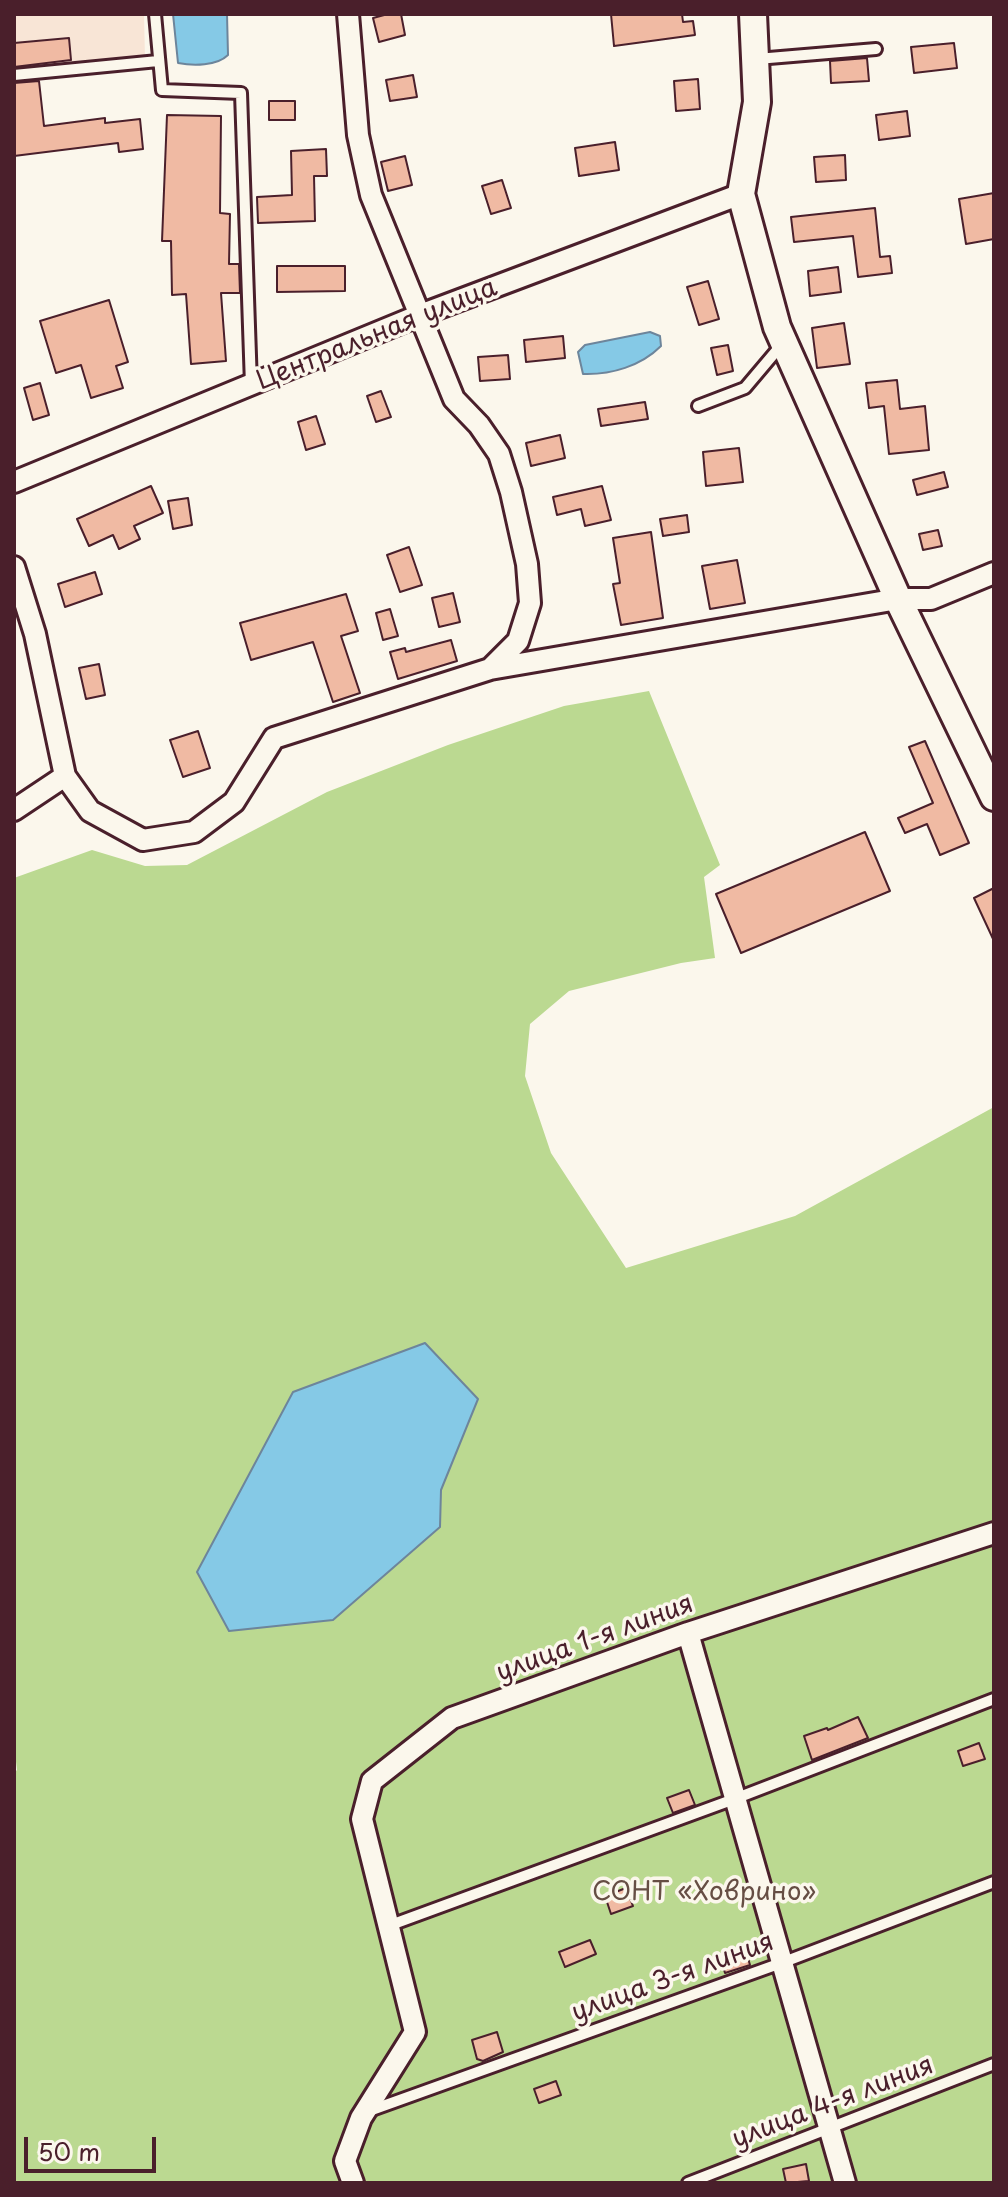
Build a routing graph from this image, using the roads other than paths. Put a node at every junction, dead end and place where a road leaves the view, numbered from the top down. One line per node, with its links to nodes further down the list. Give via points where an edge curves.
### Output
1 (155, 14): 6 (lane)
2 (348, 14): 9 (street, via 358,135 371,195)
3 (753, 14): 5 (street)
4 (876, 49): 5 (lane)
5 (755, 59): 8 (street, via 757,102)
6 (158, 61): 7 (lane); 11 (lane, via 162,90 241,93)
7 (14, 75)
8 (741, 194): 9 (street, Центральная улица); 10 (street)
9 (420, 315): 11 (street, Центральная улица); 17 (street, via 454,399 499,454 527,564 530,603 518,641)
10 (784, 343): 12 (lane, via 745,388); 16 (street)
11 (251, 385): 13 (street, Центральная улица)
12 (698, 406)
13 (14, 482)
14 (14, 567): 18 (street, via 35,634)
15 (994, 573): 16 (street, via 931,599)
16 (898, 599): 17 (street); 19 (street)
17 (490, 669): 18 (street, via 274,738 234,802 194,832 143,840 90,811)
18 (65, 776): 20 (street)
19 (994, 797)
20 (14, 810)
21 (994, 1533): 22 (street, улица 1-я линия)
22 (688, 1633): 24 (street); 26 (street, улица 1-я линия, via 452,1718 372,1781 362,1819)
23 (994, 1699): 24 (lane)
24 (737, 1798): 26 (lane); 27 (street)
25 (994, 1882): 27 (lane, улица 3-я линия)
26 (388, 1926): 29 (street, улица 1-я линия, via 415,2032)
27 (784, 1962): 29 (lane, улица 3-я линия); 30 (street)
28 (994, 2064): 30 (lane, улица 4-я линия)
29 (365, 2112): 31 (street, улица 1-я линия, via 345,2161)
30 (829, 2128): 32 (lane, улица 4-я линия); 33 (street)
31 (353, 2183)
32 (688, 2183)
33 (845, 2183)

